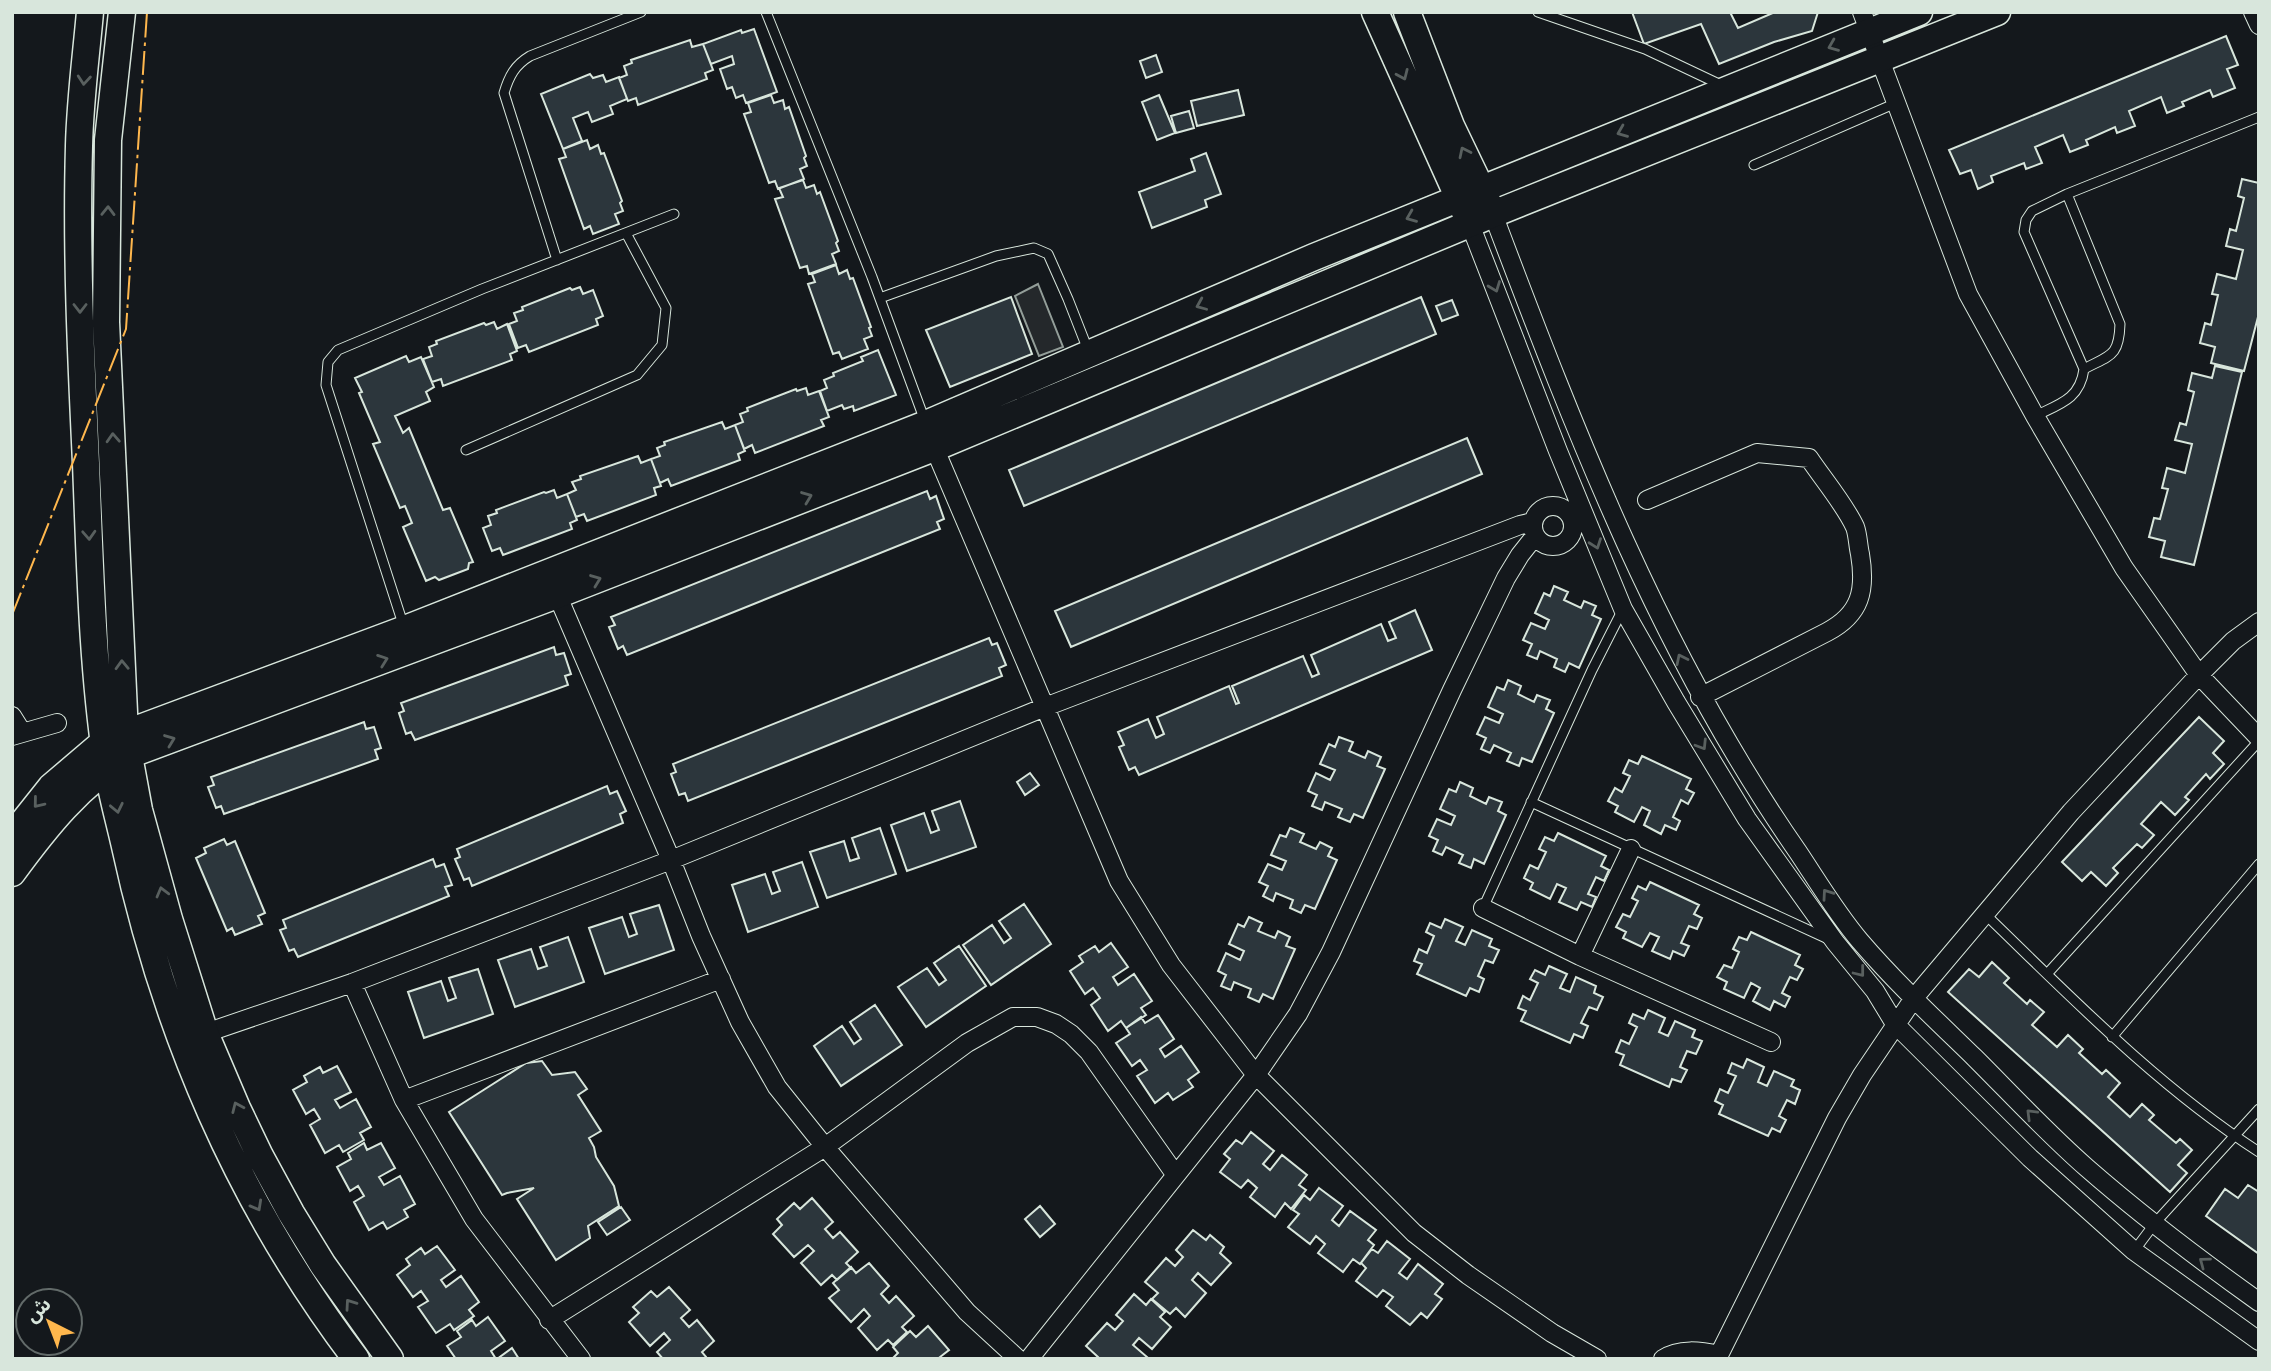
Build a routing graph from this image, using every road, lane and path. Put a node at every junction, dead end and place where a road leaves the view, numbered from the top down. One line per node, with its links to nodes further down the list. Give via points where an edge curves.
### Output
1 (90, 12): 45 (main road, one-way to 45, via 79,144 80,330 95,670)
2 (122, 12): 45 (main road, one-way to 2, via 106,322 108,140)
3 (641, 12): 23 (lane, via 530,56 510,75 504,93)
4 (766, 12): 24 (lane)
5 (1375, 12): 18 (main road, one-way to 18)
6 (1407, 12): 18 (main road, one-way to 6, via 1451,126)
7 (1538, 12): 14 (lane, via 1645,49)
8 (1919, 12): 11 (main road)
9 (1997, 12): 13 (main road)
10 (2253, 12): 12 (street)
11 (1866, 22): 13 (street); 14 (main road, one-way to 14)
12 (2259, 25)
13 (1879, 58): 15 (street); 21 (main road)
14 (1728, 89): 18 (main road, one-way to 18)
15 (1896, 103): 17 (lane); 27 (street, via 1968,294)
16 (2259, 117): 19 (lane)
17 (1754, 165)
18 (1470, 193): 21 (main road); 25 (main road, one-way to 25)
19 (2067, 194): 26 (lane, via 2120,324 2114,353); 26 (lane, via 2032,211 2024,233)
20 (674, 215): 22 (lane)
21 (1482, 219): 28 (main road); 31 (street); 32 (street, one-way to 32)
22 (626, 233): 23 (lane); 29 (lane, via 666,308 662,345 637,375)
23 (557, 260): 37 (lane, via 338,350 328,362 326,386)
24 (880, 298): 25 (lane, via 996,256 1034,248 1048,254); 28 (lane)
25 (1089, 353): 28 (main road)
26 (2084, 369): 27 (lane, via 2074,396)
27 (2035, 416): 38 (street, via 2124,568)
28 (930, 436): 34 (main road); 40 (street)
29 (466, 450)
30 (1647, 500): 39 (street, via 1758,453 1809,458 1855,528 1863,573 1858,602 1850,615 1833,629)
31 (1607, 505): 32 (street); 39 (street, one-way to 31)
32 (1579, 516): 33 (street, via 1551,505 1539,511); 33 (street, via 1566,542 1559,545 1546,545); 35 (street, one-way to 35)
33 (1534, 529): 40 (street, via 1520,525); 64 (street, via 1452,690 1331,952 1298,1014)
34 (552, 583): 37 (main road); 45 (main road, one-way to 34); 49 (street)
35 (1623, 609): 46 (lane); 54 (street, one-way to 54, via 1747,819)
36 (2259, 622): 38 (street)
37 (405, 629): 45 (main road)
38 (2199, 675): 44 (street); 53 (street, via 2070,812)
39 (1700, 697): 59 (street, one-way to 39, via 1858,939 1757,792)
40 (1045, 707): 49 (street); 64 (street, via 1119,880 1171,965)
41 (12, 716): 43 (street)
42 (57, 723): 43 (street)
43 (17, 734)
44 (2259, 740): 56 (lane)
45 (117, 749): 47 (main road, one-way to 47, via 51,787); 51 (main road); 61 (main road, via 169,919)
46 (1531, 802): 48 (lane); 52 (lane)
47 (12, 836)
48 (1631, 849): 54 (lane); 55 (street)
49 (671, 860): 57 (street); 58 (street)
50 (2259, 864): 62 (lane)
51 (12, 873)
52 (1483, 908): 55 (street)
53 (1984, 913): 56 (lane); 59 (street)
54 (1835, 942): 60 (street, one-way to 60)
55 (1580, 956): 63 (street)
56 (2047, 975): 62 (lane)
57 (721, 979): 65 (street); 68 (street, via 777,1087)
58 (352, 983): 61 (street); 65 (street)
59 (1914, 999): 60 (street); 71 (street, one-way to 59, via 2085,1167)
60 (1895, 1024): 72 (street, via 2030,1158); 76 (street, via 1837,1118)
61 (193, 1037): 77 (main road, one-way to 77, via 202,1094 255,1205); 78 (main road, one-way to 61, via 291,1213)
62 (2112, 1037): 67 (lane)
63 (1771, 1042)
64 (1256, 1075): 70 (street); 82 (street, via 1414,1233 1468,1275)
65 (404, 1100): 74 (street, via 474,1219)
66 (2259, 1109): 67 (lane)
67 (2234, 1136): 69 (lane); 71 (lane)
68 (825, 1147): 70 (street, via 967,1043 1013,1017 1037,1017 1071,1034 1089,1052); 74 (street); 80 (street, via 967,1312)
69 (2259, 1152)
70 (1175, 1174): 81 (street)
71 (2155, 1223): 72 (lane); 73 (street, one-way to 71)
72 (2134, 1251): 75 (street)
73 (2259, 1303)
74 (549, 1320): 79 (street)
75 (2259, 1341)
76 (1718, 1357): 83 (street, via 1697,1350)
77 (356, 1359)
78 (390, 1359)
79 (581, 1359)
80 (1018, 1359)
81 (1029, 1359)
82 (1597, 1359)
83 (1663, 1359)

